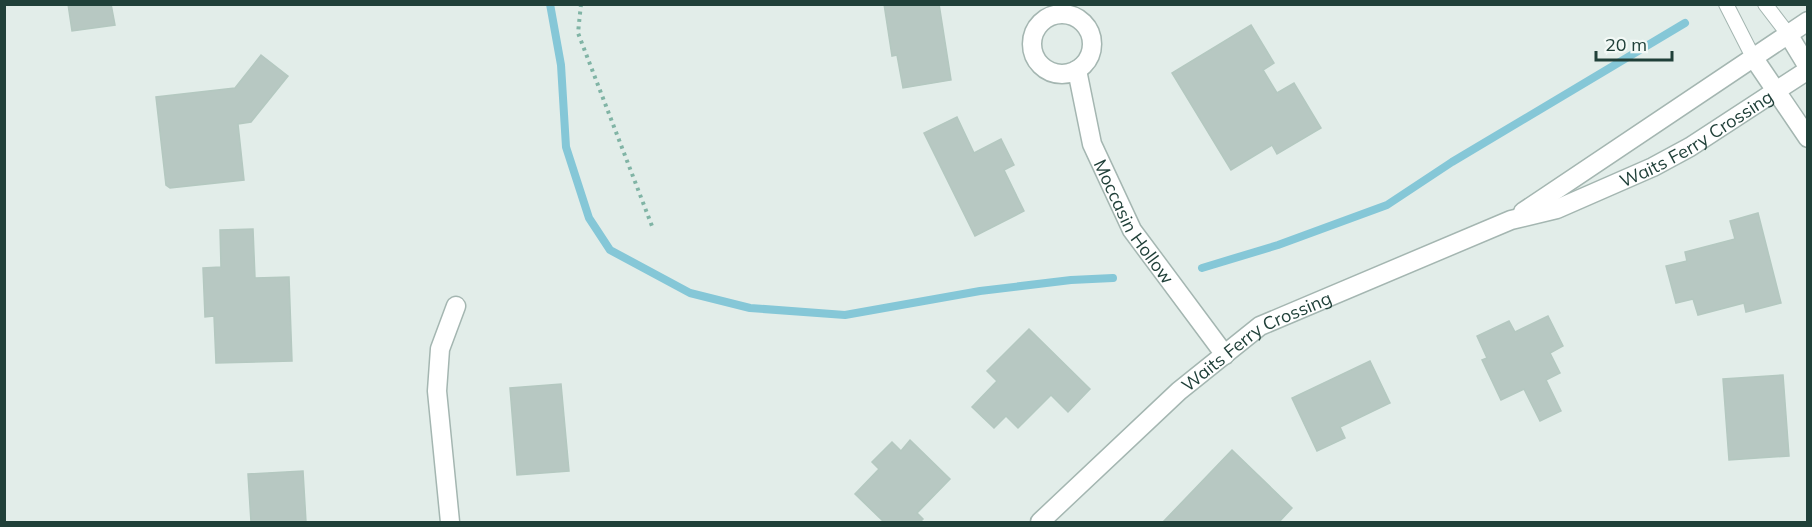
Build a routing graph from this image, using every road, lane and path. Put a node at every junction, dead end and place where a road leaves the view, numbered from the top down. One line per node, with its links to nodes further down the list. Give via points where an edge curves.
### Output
1 (581, 4): 12 (path, via 578,33)
2 (1726, 4): 6 (lane)
3 (1764, 4): 5 (lane)
4 (1808, 21): 5 (street, Waits Ferry Crossing)
5 (1788, 34): 6 (street, Waits Ferry Crossing); 7 (street)
6 (1753, 57): 9 (street); 11 (street, Waits Ferry Crossing)
7 (1808, 68): 9 (street, Waits Ferry Crossing)
8 (1077, 70): 14 (street, Moccasin Hollow, via 1092,144 1132,230)
9 (1776, 90): 10 (street); 11 (street, Waits Ferry Crossing, via 1653,167 1557,208)
10 (1808, 138)
11 (1511, 220): 14 (street, Waits Ferry Crossing, via 1260,326)
12 (652, 226)
13 (456, 306): 15 (street, via 440,349 437,391)
14 (1225, 354): 16 (street, Waits Ferry Crossing, via 1179,391)
15 (450, 522)
16 (1040, 522)

